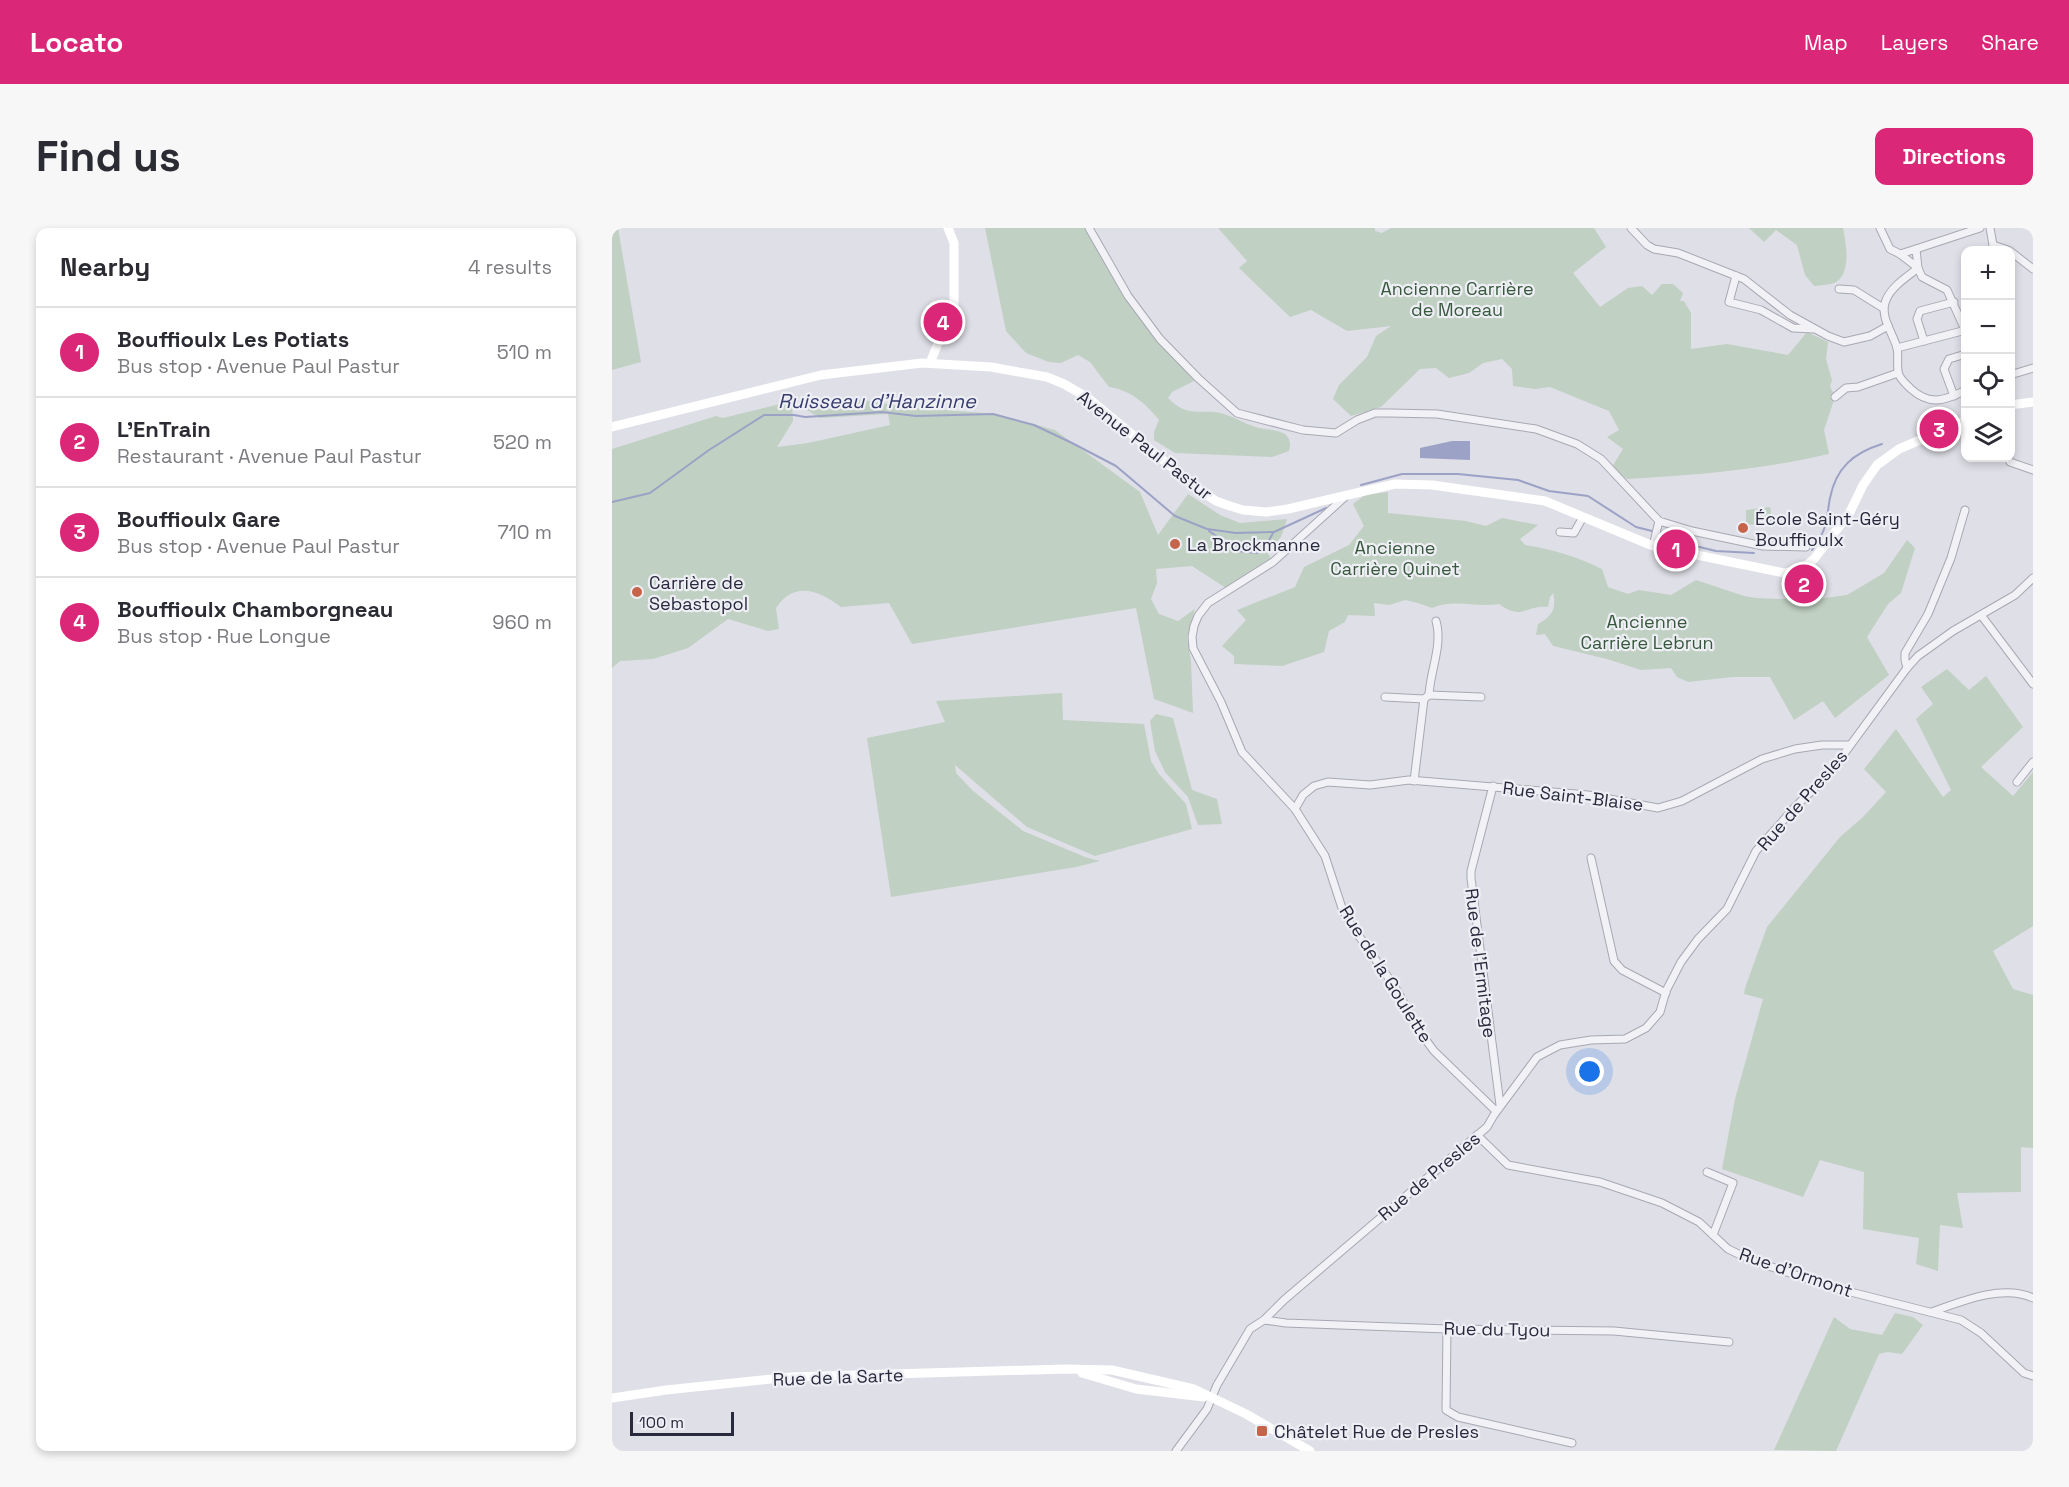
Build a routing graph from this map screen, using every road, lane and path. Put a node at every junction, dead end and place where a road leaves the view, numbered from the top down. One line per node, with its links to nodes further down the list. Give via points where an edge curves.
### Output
1 (948, 228): 24 (main road, via 954,243 954,303)
2 (1089, 228): 40 (street, via 1128,296 1160,339 1237,413 1303,430 1336,433 1375,413 1437,414 1536,429 1576,444 1601,459)
3 (1631, 228): 13 (street, via 1654,249 1677,253)
4 (1880, 228): 9 (street, via 1890,249)
5 (1980, 228): 8 (street)
6 (1990, 228): 7 (street)
7 (1992, 246)
8 (1916, 249): 9 (street); 11 (street)
9 (1900, 254): 11 (street)
10 (2015, 256): 12 (street)
11 (1918, 268): 15 (street, via 1922,277 1947,290); 16 (street, via 1894,288)
12 (2033, 269)
13 (1736, 276): 19 (street); 19 (street, via 1729,302 1761,310 1793,328)
14 (1839, 289): 16 (street, via 1854,290)
15 (1954, 302): 17 (street); 21 (street, via 1920,311 1917,319)
16 (1883, 308): 18 (street)
17 (1961, 320)
18 (1888, 326): 19 (street, via 1870,336 1844,342); 22 (street)
19 (1815, 329)
20 (1961, 332): 21 (street)
21 (1923, 341): 22 (street)
22 (1897, 348): 26 (street)
23 (1961, 355): 29 (street, via 1949,359 1944,369)
24 (930, 363): 34 (main road, Avenue Paul Pastur, via 821,375); 37 (main road, Avenue Paul Pastur, via 1019,371 1064,384 1097,405 1198,489 1237,508 1266,512)
25 (2033, 368): 27 (street)
26 (1898, 372): 29 (street, via 1921,398 1930,401); 30 (street, via 1846,388)
27 (2015, 373)
28 (1961, 392): 29 (street)
29 (1954, 396)
30 (1835, 397)
31 (2033, 402): 32 (main road)
32 (2015, 404)
33 (1961, 422): 42 (main road, Avenue Paul Pastur, via 1899,449 1877,465 1863,484 1850,514 1808,565 1797,570 1770,572)
34 (612, 427)
35 (2010, 462): 36 (street)
36 (2033, 470)
37 (1348, 494): 39 (main road, Avenue Paul Pastur, via 1395,484 1431,485 1545,501); 57 (street, Rue de la Goulette, via 1273,562 1208,603 1198,616 1192,637 1192,648 1242,752)
38 (1965, 510): 47 (street, via 1928,614 1905,653)
39 (1582, 517): 41 (street, via 1574,533); 42 (main road, Avenue Paul Pastur)
40 (1657, 528): 42 (street); 43 (street, via 1763,546)
41 (1560, 532)
42 (1653, 546)
43 (1806, 547)
44 (2033, 578): 45 (street, Rue de Presles, via 2015,595)
45 (1981, 615): 47 (street, Rue de Presles, via 1953,631); 48 (street)
46 (1436, 621): 50 (street, via 1439,632)
47 (1907, 668): 52 (street, Rue de Presles)
48 (2033, 684)
49 (1385, 697): 50 (street)
50 (1426, 697): 51 (street); 54 (street)
51 (1481, 697)
52 (1850, 745): 56 (street, Rue Saint-Blaise, via 1795,749 1762,759 1682,801 1658,807 1588,795); 59 (street, Rue de Presles, via 1830,773 1756,851 1727,909 1681,962)
53 (2033, 762): 55 (street)
54 (1414, 781): 56 (street, Rue Saint-Blaise); 57 (street, Rue Saint-Blaise, via 1370,785 1328,782 1314,786)
55 (2017, 782)
56 (1493, 786): 60 (street, Rue de l'Ermitage, via 1471,878)
57 (1295, 809): 60 (street, Rue de la Goulette, via 1325,856 1342,908 1420,1032 1434,1052)
58 (1591, 858): 59 (street, via 1614,961 1622,970)
59 (1666, 993): 60 (street, Rue de Presles, via 1660,1012 1646,1028 1625,1040 1560,1045 1537,1057)
60 (1498, 1108): 61 (street, Rue de Presles)
61 (1477, 1135): 63 (street, Rue d'Ormont, via 1508,1165 1599,1182 1662,1203 1699,1222); 66 (street, Rue de Presles)
62 (1707, 1172): 63 (street, via 1733,1184)
63 (1713, 1235): 65 (street, Rue d'Ormont, via 1728,1249 1771,1267 1831,1287)
64 (2033, 1298): 65 (street, Rue d'Ormont, via 2023,1293 1999,1293)
65 (1932, 1312): 71 (street, via 1961,1320 2024,1373)
66 (1264, 1320): 67 (street, Rue du Tyou); 75 (street, Rue de Presles, via 1250,1329)
67 (1447, 1329): 68 (street, Rue du Tyou, via 1614,1331); 76 (street, via 1446,1410 1458,1417)
68 (1729, 1342)
69 (1065, 1369): 70 (main road, Rue de la Sarte); 72 (main road, Rue de la Sarte); 74 (main road, Rue de la Sarte, via 792,1377)
70 (1112, 1370): 72 (main road); 73 (main road, Rue de la Sarte)
71 (2033, 1376)
72 (1110, 1381): 73 (main road, Rue de la Sarte, via 1136,1389)
73 (1172, 1389): 75 (main road, Rue de la Sarte, via 1194,1389)
74 (612, 1398)
75 (1212, 1398): 77 (street, Rue de Presles); 78 (main road, Rue de la Sarte)
76 (1572, 1443)
77 (1176, 1451)
78 (1310, 1451)

